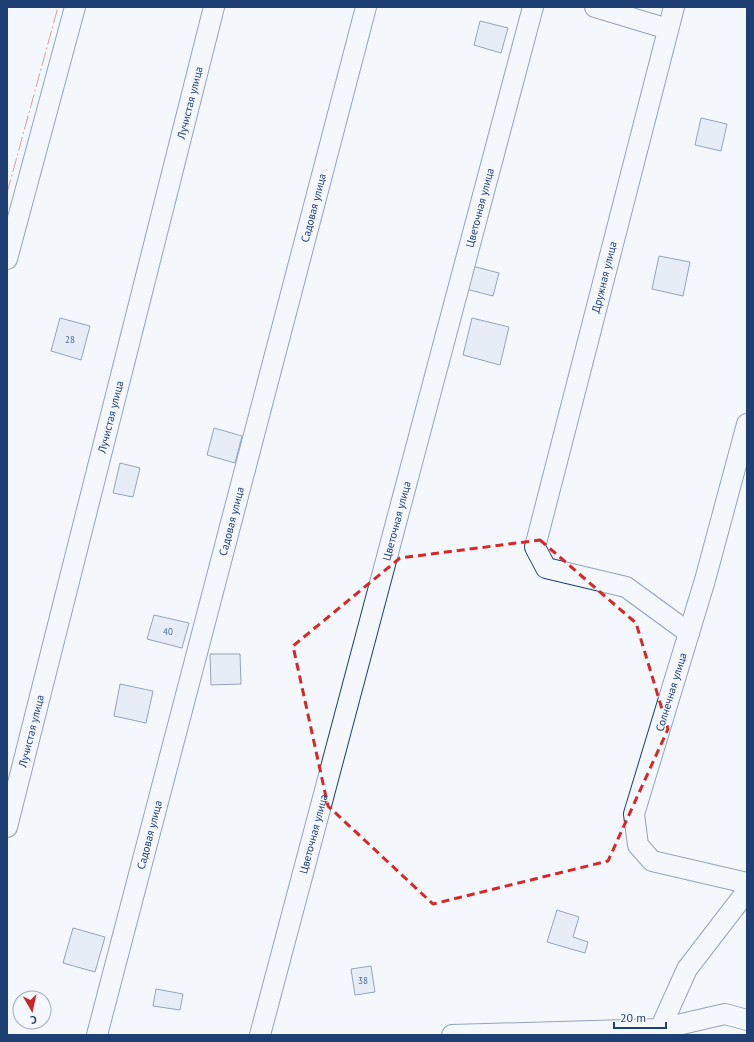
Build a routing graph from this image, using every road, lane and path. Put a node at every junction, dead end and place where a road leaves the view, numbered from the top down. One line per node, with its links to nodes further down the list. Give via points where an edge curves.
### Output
1 (75, 7): 8 (street)
2 (214, 7): 11 (street, Лучистая улица)
3 (366, 7): 16 (street, Садовая улица)
4 (533, 7): 17 (street, Цветочная улица)
5 (595, 7): 7 (street)
6 (674, 7): 7 (street, Дружная улица)
7 (668, 29): 10 (street, Дружная улица, via 535,547 546,568 626,587)
8 (7, 259)
9 (747, 424): 10 (street, Солнечная улица)
10 (689, 633): 12 (street, Солнечная улица, via 634,814 638,845 652,861)
11 (7, 827)
12 (747, 883)
13 (747, 892): 15 (street, via 687,969)
14 (744, 1025): 15 (street, via 725,1014)
15 (660, 1030): 18 (street)
16 (97, 1035)
17 (260, 1035)
18 (452, 1035)

